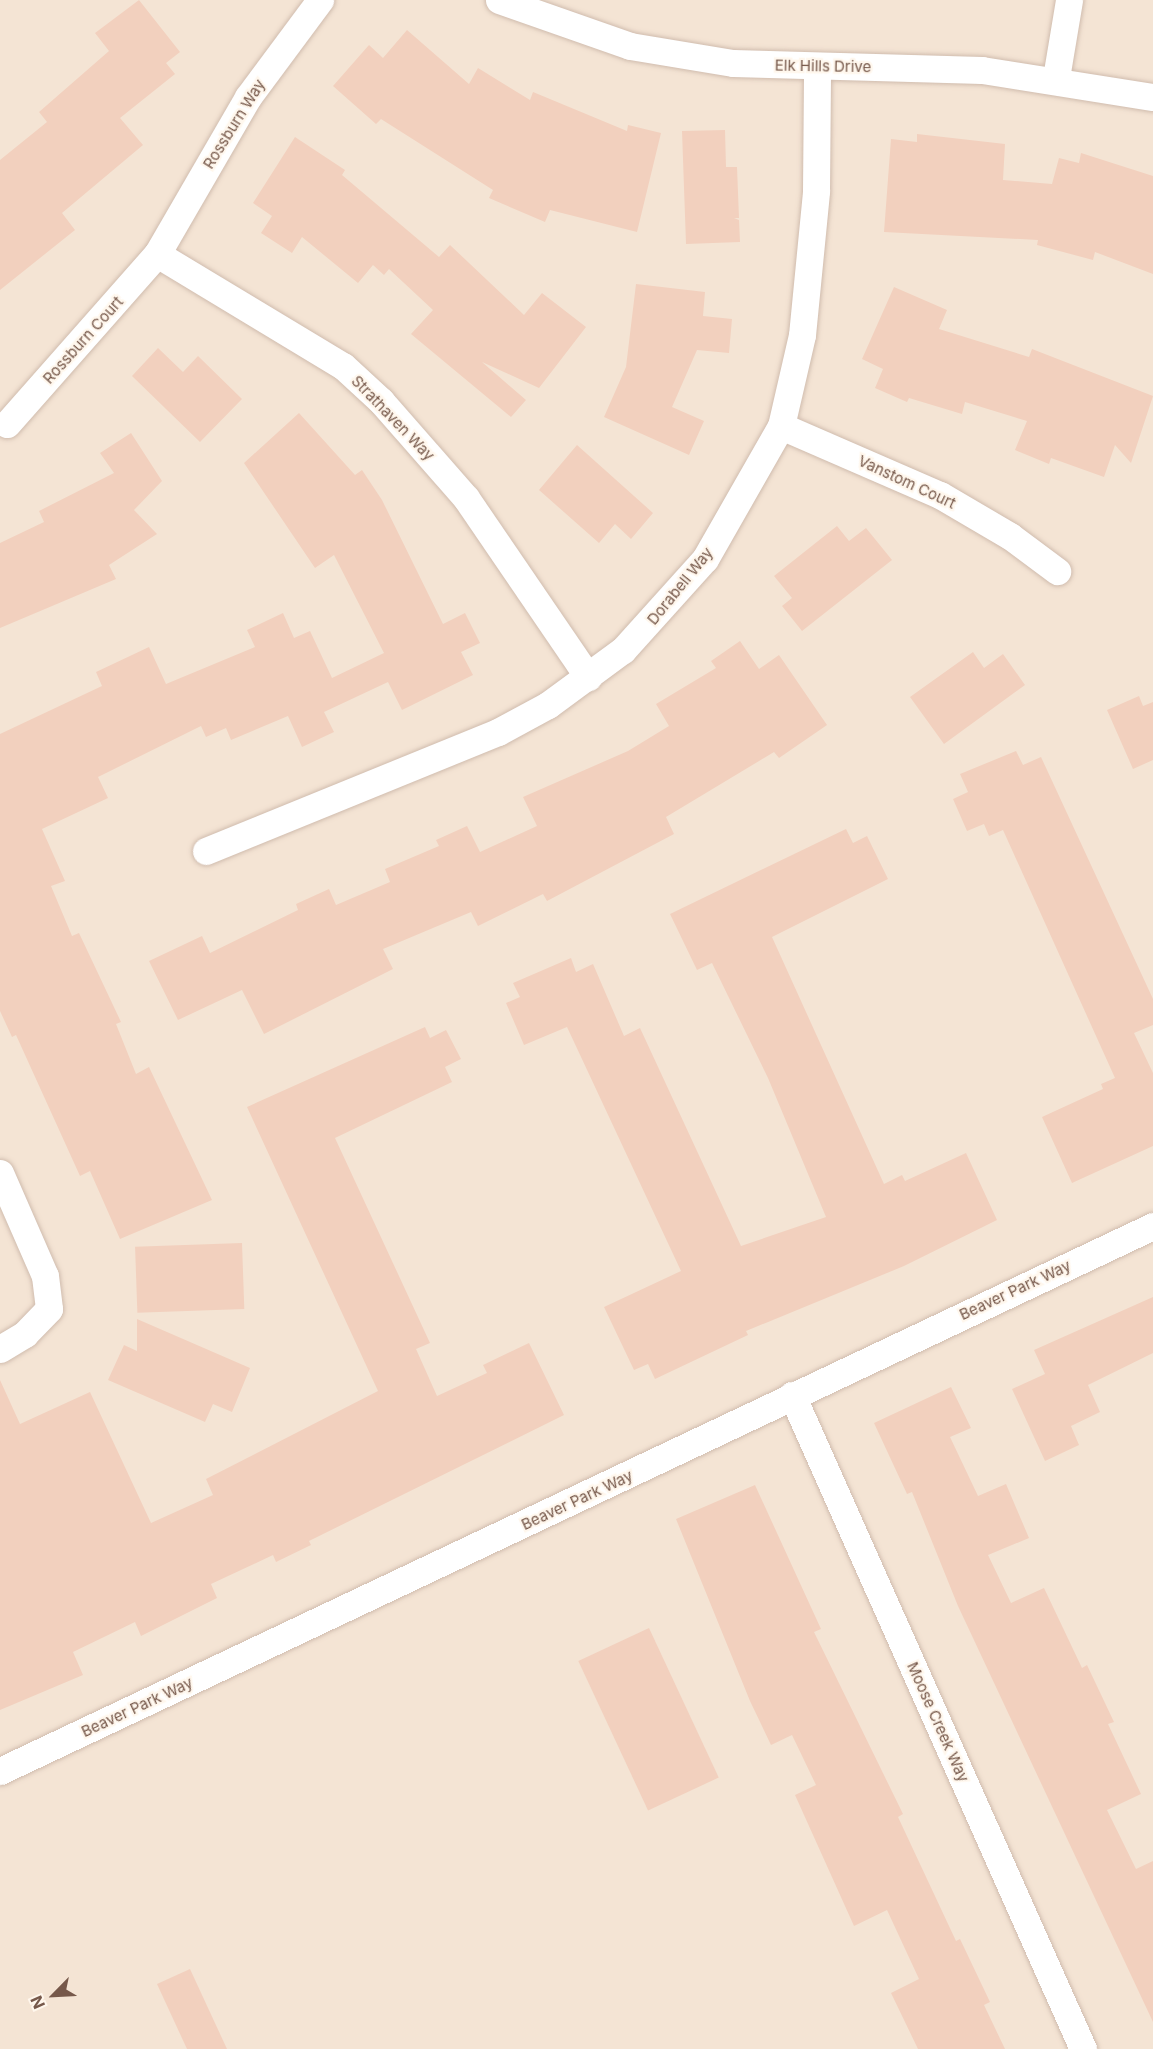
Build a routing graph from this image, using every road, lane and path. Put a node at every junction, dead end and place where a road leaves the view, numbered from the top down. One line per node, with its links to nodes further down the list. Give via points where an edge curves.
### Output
1 (321, 0): 7 (street, Rossburn Way, via 248,97)
2 (499, 0): 4 (street, Elk Hills Drive, via 630,46 733,63)
3 (1070, 0): 5 (street)
4 (817, 68): 5 (street, Elk Hills Drive, via 900,66); 9 (street, Dorabell Way, via 816,191 803,323)
5 (1056, 78): 6 (street, Elk Hills Drive)
6 (1153, 97)
7 (157, 254): 8 (street, Rossburn Court); 11 (street, Strathaven Way, via 343,366 381,401 466,498)
8 (7, 423)
9 (781, 426): 10 (street, Vanstom Court, via 940,495 1010,536); 11 (street, Dorabell Way, via 705,559 657,617)
10 (1057, 571)
11 (588, 677): 12 (street, Dorabell Way, via 498,732)
12 (206, 851)
13 (0, 1173): 15 (street, via 45,1276 49,1309 25,1334)
14 (1153, 1226): 16 (street, Beaver Park Way)
15 (0, 1349)
16 (792, 1395): 17 (street, Beaver Park Way); 18 (street, Moose Creek Way)
17 (0, 1771)
18 (1083, 2049)

